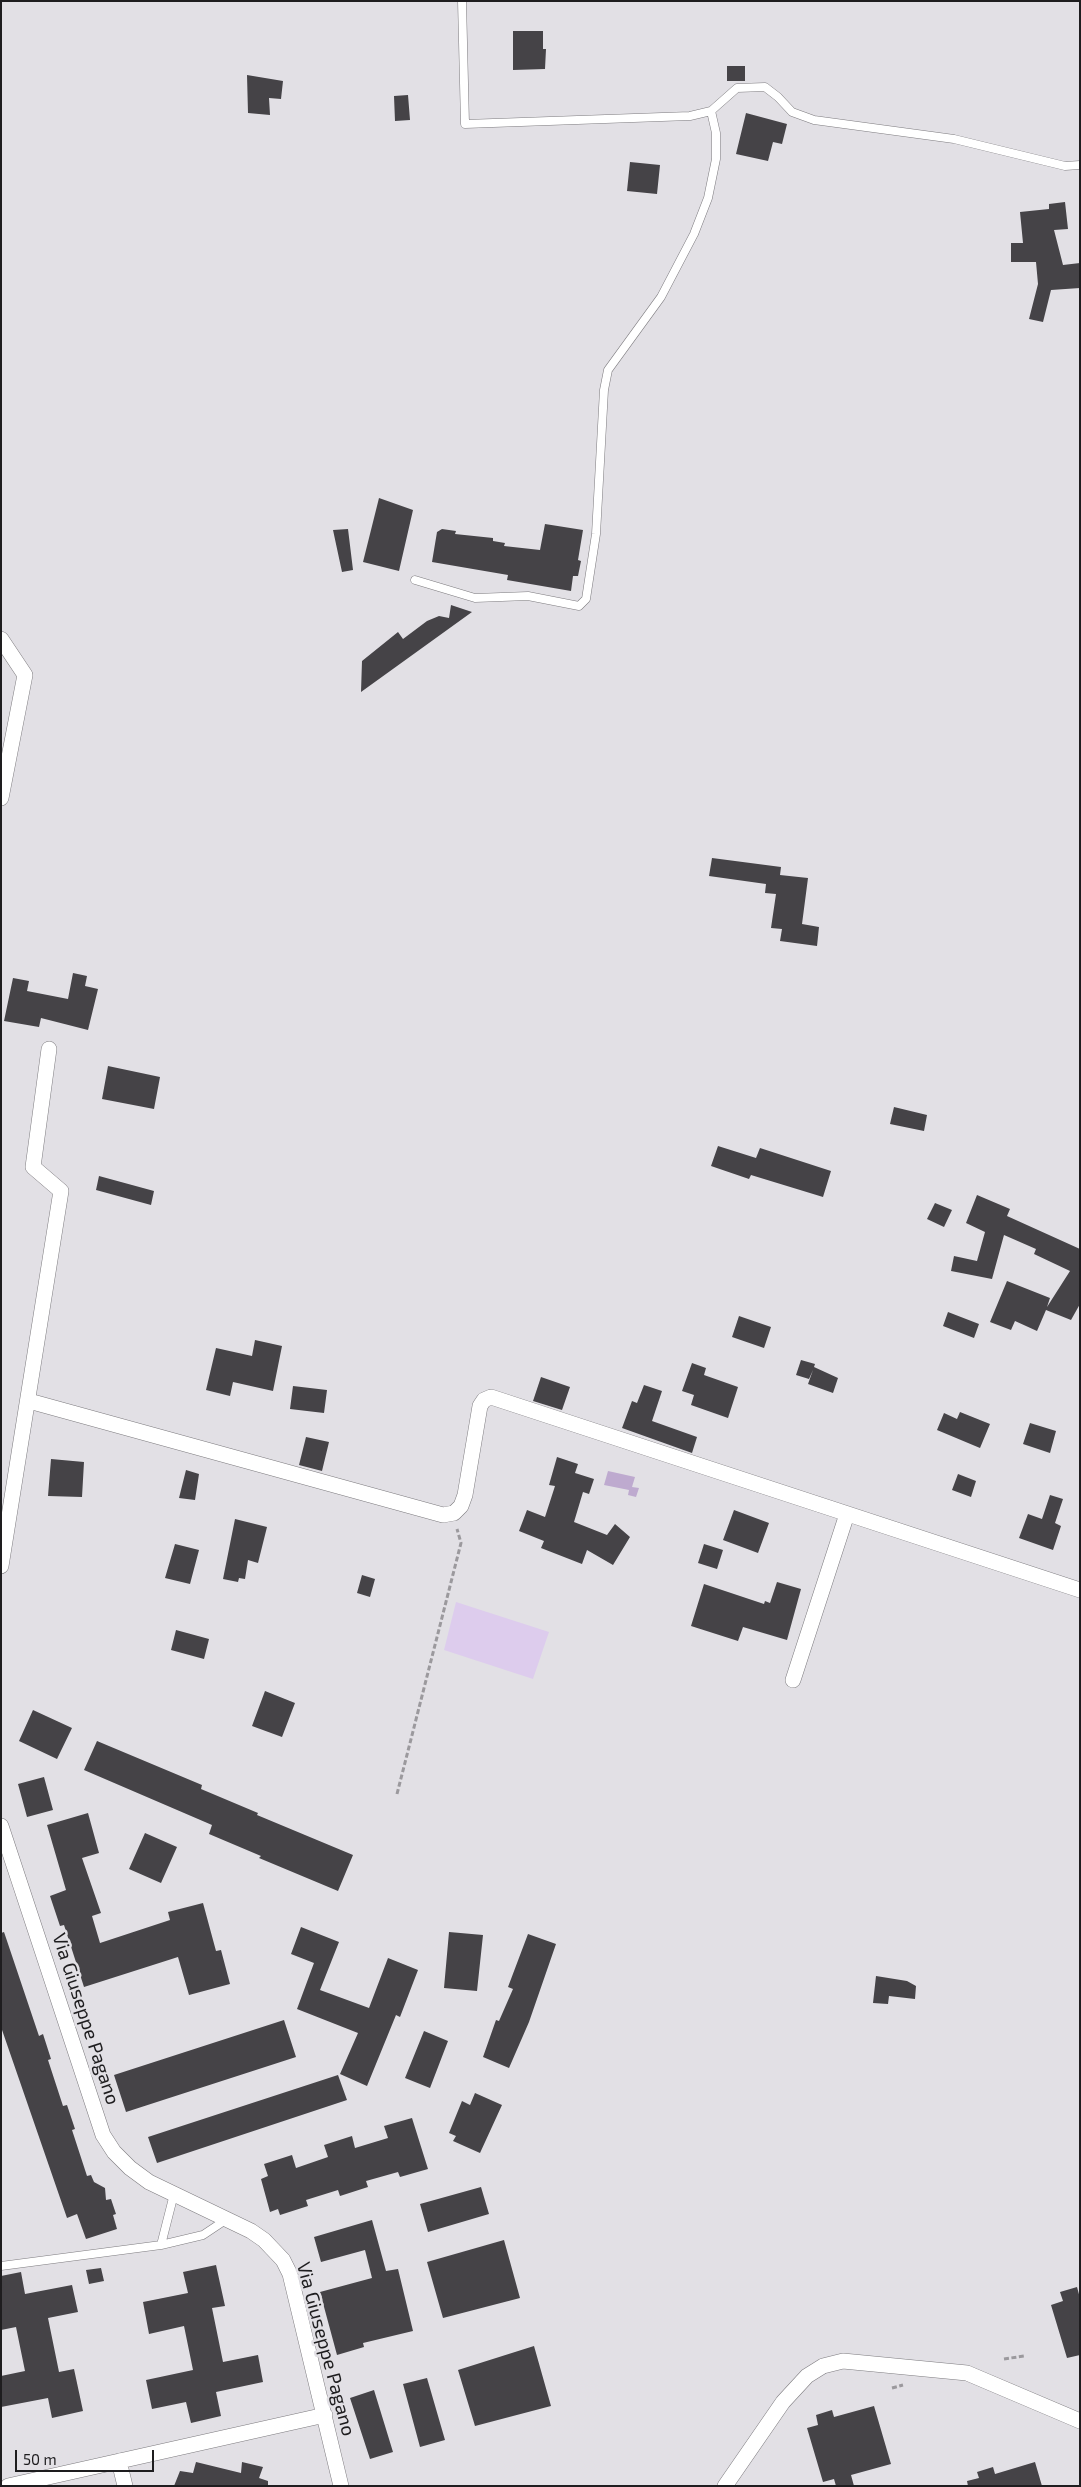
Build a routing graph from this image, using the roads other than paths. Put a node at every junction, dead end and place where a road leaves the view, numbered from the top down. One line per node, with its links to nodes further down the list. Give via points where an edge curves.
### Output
1 (462, 1): 2 (lane, via 464,124 690,116)
2 (711, 111): 3 (lane, via 737,88 765,87 792,112 814,120 954,139 1065,166); 4 (lane, via 716,133 716,159 708,198 694,234 661,297 608,370 604,390 596,534 586,599 579,606 528,596 475,598)
3 (1080, 165)
4 (415, 580)
5 (1, 639): 6 (street, via 25,675)
6 (1, 798)
7 (49, 1049): 8 (street, via 33,1167 61,1192)
8 (29, 1401): 9 (street, via 443,1515 454,1513 461,1506 480,1406 491,1397); 10 (street)
9 (848, 1514): 11 (street); 12 (street)
10 (1, 1566)
11 (1080, 1590)
12 (793, 1680)
13 (1, 1826): 14 (street, Via Giuseppe Pagano, via 103,2135 130,2168)
14 (174, 2194): 15 (street, Via Giuseppe Pagano); 16 (lane)
15 (227, 2219): 16 (lane, via 203,2235); 18 (street, Via Giuseppe Pagano, via 264,2240 283,2260 290,2274)
16 (161, 2246): 17 (lane)
17 (1, 2266)
18 (325, 2415): 20 (street); 23 (street, Via Giuseppe Pagano)
19 (1080, 2421): 24 (street, via 967,2373 842,2361 823,2366 807,2376 783,2402)
20 (119, 2461): 21 (street); 22 (street)
21 (8, 2486)
22 (125, 2486)
23 (341, 2486)
24 (724, 2486)

